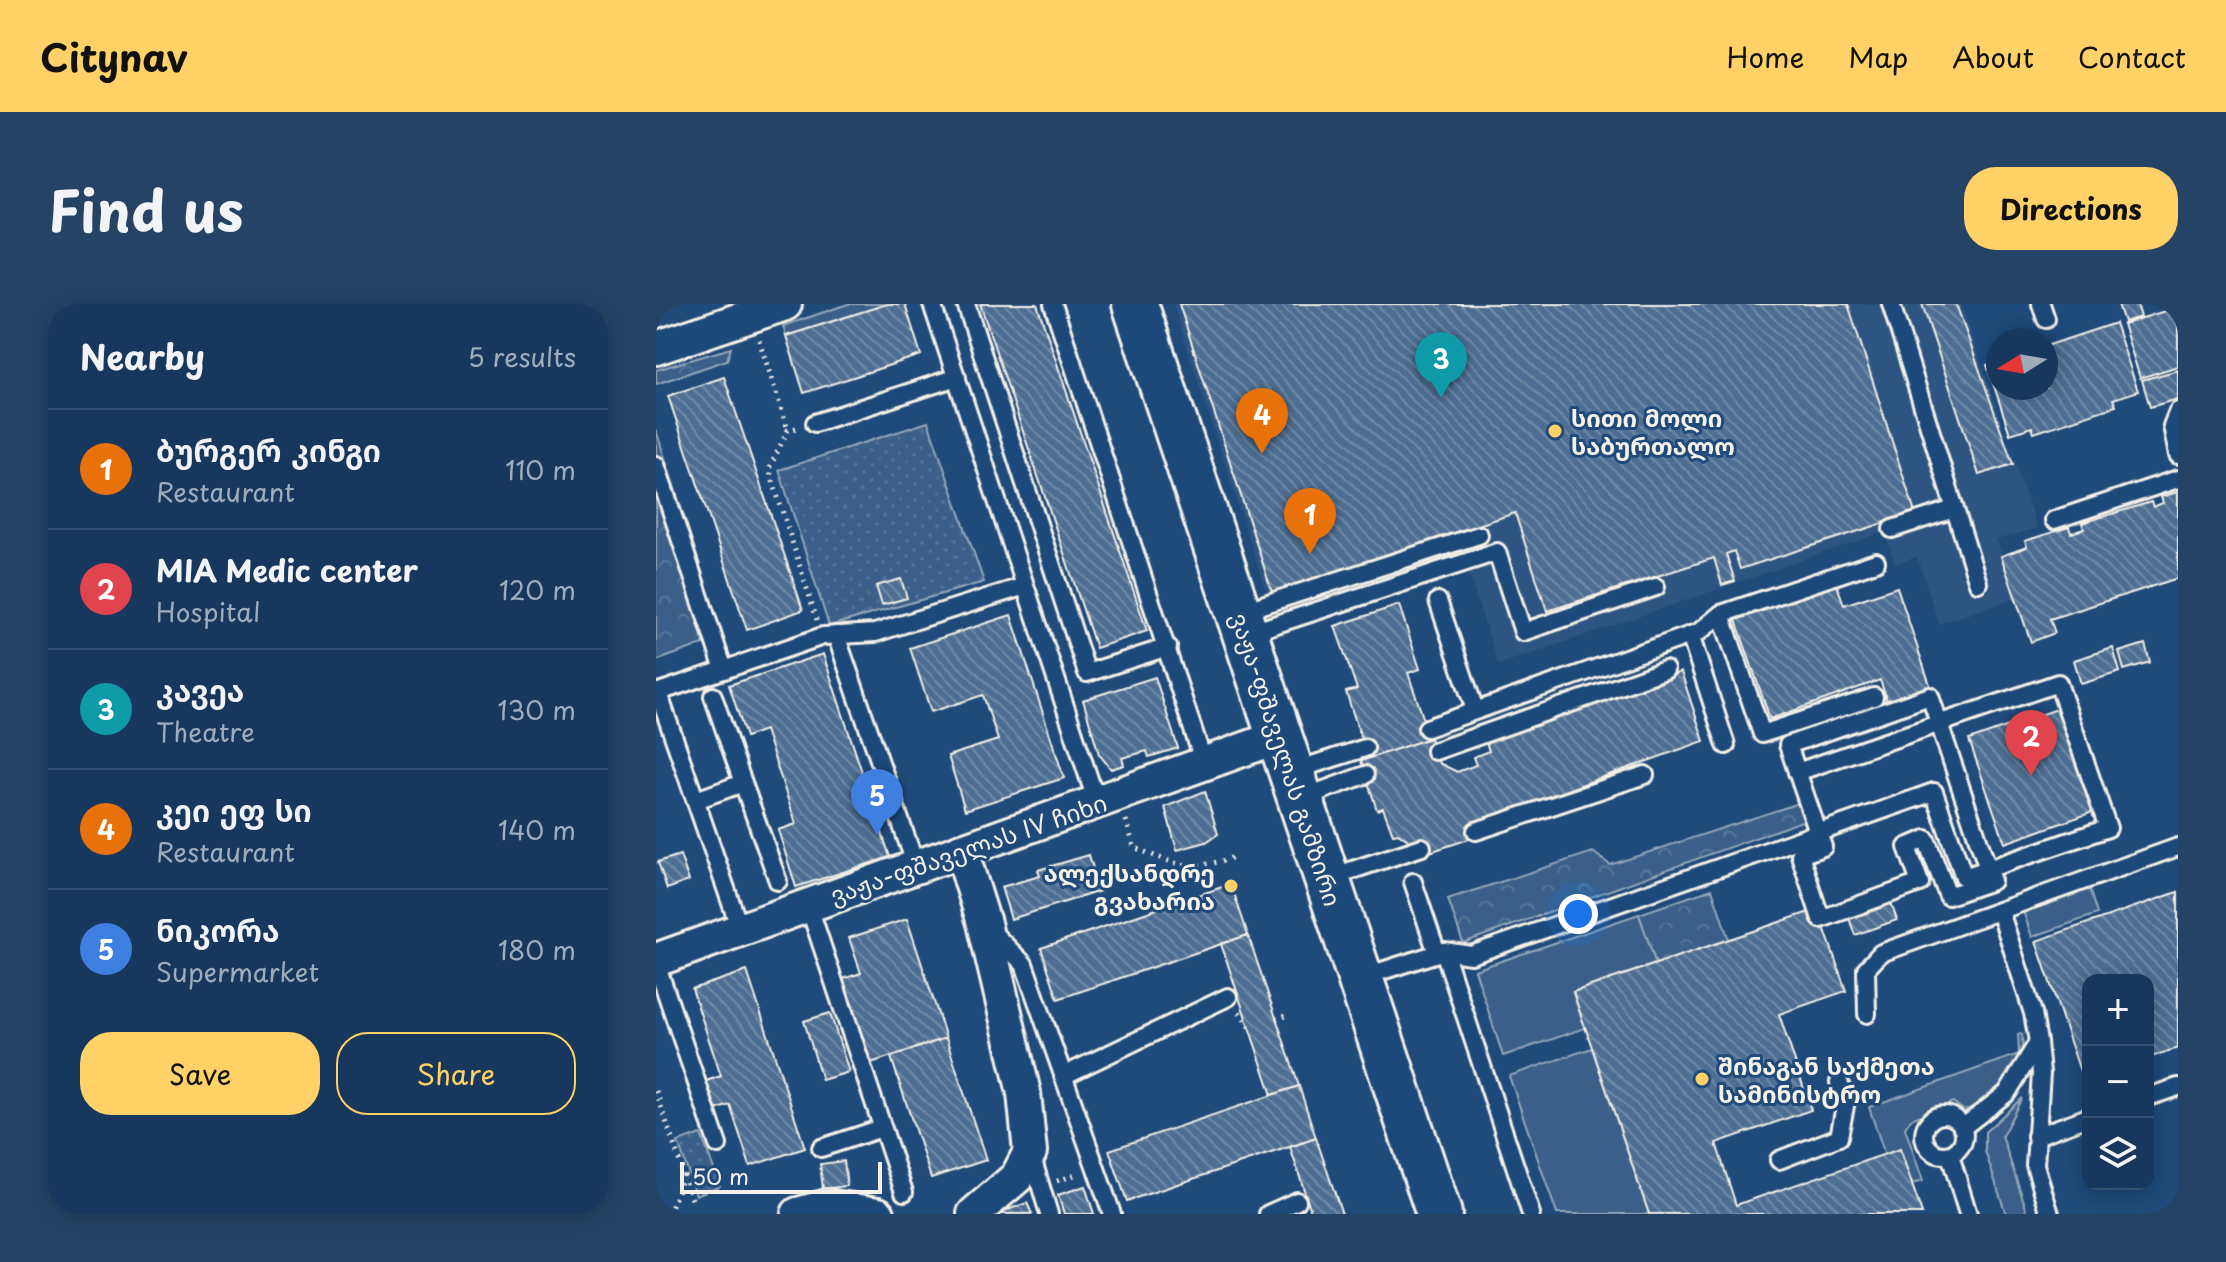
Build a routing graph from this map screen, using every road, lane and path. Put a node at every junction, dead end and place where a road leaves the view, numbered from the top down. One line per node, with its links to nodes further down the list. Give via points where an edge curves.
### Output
1 (785, 304): 8 (street)
2 (932, 304): 9 (lane)
3 (966, 304): 29 (lane, via 1087,673)
4 (1053, 304): 29 (lane)
5 (1135, 304): 26 (main road, ვაჟა-ფშაველას გამზირი)
6 (1891, 304): 16 (lane)
7 (756, 330): 12 (path)
8 (656, 348)
9 (957, 377): 11 (lane); 22 (lane)
10 (2178, 411): 13 (lane, via 2172,426)
11 (815, 423): 12 (path)
12 (788, 430): 27 (path, via 769,469)
13 (2178, 455)
14 (656, 465): 30 (lane)
15 (2178, 479): 17 (lane)
16 (1954, 509): 18 (lane); 21 (lane)
17 (2054, 520)
18 (1892, 529)
19 (1479, 535): 26 (lane)
20 (1876, 562): 25 (lane)
21 (1978, 583)
22 (1025, 586): 27 (lane, via 875,633); 48 (lane)
23 (1656, 587): 26 (lane, via 1523,632 1497,552)
24 (1438, 601): 35 (lane)
25 (1721, 614): 28 (lane); 34 (lane, via 1762,734)
26 (1242, 623): 42 (main road, ვაჟა-ფშაველას გამზირი)
27 (830, 635): 30 (lane); 55 (lane)
28 (1690, 635): 35 (lane); 38 (lane)
29 (1168, 647): 41 (lane)
30 (724, 670): 32 (lane)
31 (1665, 670): 40 (lane)
32 (657, 692): 47 (lane)
33 (713, 696): 46 (lane)
34 (1874, 697)
35 (1475, 710): 37 (lane)
36 (1938, 724): 43 (lane); 43 (lane, via 1930,696 1788,745); 56 (lane); 56 (lane, via 2058,683 2093,784 2108,828)
37 (1427, 728)
38 (1726, 745)
39 (1365, 748): 42 (lane)
40 (1435, 751)
41 (1204, 763): 42 (street, ვაჟა-ფშაველას IV ჩიხი); 48 (street, ვაჟა-ფშაველას IV ჩიხი)
42 (1291, 769): 44 (lane); 57 (main road, ვაჟა-ფშაველას გამზირი)
43 (1797, 772): 50 (lane)
44 (1365, 775)
45 (1645, 775): 49 (lane)
46 (743, 783): 47 (lane); 58 (lane)
47 (696, 800): 63 (lane)
48 (1107, 800): 53 (street, ვაჟა-ფშაველას IV ჩიხი); 54 (path, via 1134,847 1179,867)
49 (1476, 831)
50 (1818, 834): 56 (lane, via 1934,792 1964,877); 56 (lane, via 1823,847 1800,855 1821,919 1920,883 1907,847 1926,839 1948,896 1992,881); 64 (lane, via 1471,955)
51 (1422, 847): 57 (lane)
52 (2178, 847): 61 (lane)
53 (961, 850): 55 (street, ვაჟა-ფშაველას IV ჩიხი); 62 (street)
54 (1234, 857)
55 (916, 866): 60 (street, ვაჟა-ფშაველას IV ჩიხი)
56 (1988, 869)
57 (1327, 878): 66 (main road, ვაჟა-ფშაველას გამზირი)
58 (778, 881)
59 (1413, 882): 64 (lane)
60 (808, 904): 63 (street, ვაჟა-ფშაველას IV ჩიხი); 78 (lane)
61 (2000, 911): 68 (lane, via 1881,953 1866,969); 71 (lane)
62 (984, 923): 72 (lane, via 1024,964); 83 (street, via 1024,1093)
63 (740, 929): 65 (street, ვაჟა-ფშაველას IV ჩიხი)
64 (1440, 952): 66 (lane); 100 (lane)
65 (656, 961): 81 (lane)
66 (1361, 978): 99 (main road, ვაჟა-ფშაველას გამზირი)
67 (1228, 997): 72 (lane)
68 (1867, 1014)
69 (1289, 1015): 70 (path)
70 (1276, 1019)
71 (2038, 1042): 79 (lane, via 2007,1093); 80 (lane)
72 (1063, 1076): 86 (lane)
73 (1839, 1082): 85 (lane, via 1846,1101 1839,1137)
74 (2178, 1087): 76 (lane)
75 (656, 1091): 87 (path)
76 (2154, 1095)
77 (2085, 1118): 80 (lane)
78 (882, 1128): 82 (lane); 89 (lane)
79 (1962, 1128): 84 (lane, via 1963,1141); 84 (lane, via 1954,1118 1941,1115 1926,1126 1926,1146)
80 (2036, 1136): 102 (lane, via 2035,1165)
81 (718, 1145)
82 (821, 1148)
83 (1030, 1152): 88 (lane); 95 (street, via 1017,1177)
84 (1950, 1155): 101 (lane)
85 (1779, 1160)
86 (1095, 1168): 88 (path); 97 (lane)
87 (684, 1174): 91 (path); 92 (path)
88 (1041, 1186): 96 (lane)
89 (904, 1192)
90 (1297, 1201): 98 (lane)
91 (693, 1202)
92 (669, 1214)
93 (798, 1214): 94 (street, via 827,1206)
94 (878, 1214)
95 (974, 1214)
96 (1049, 1214)
97 (1112, 1214)
98 (1268, 1214)
99 (1439, 1214)
100 (1531, 1214)
101 (1968, 1214)
102 (2050, 1214)

